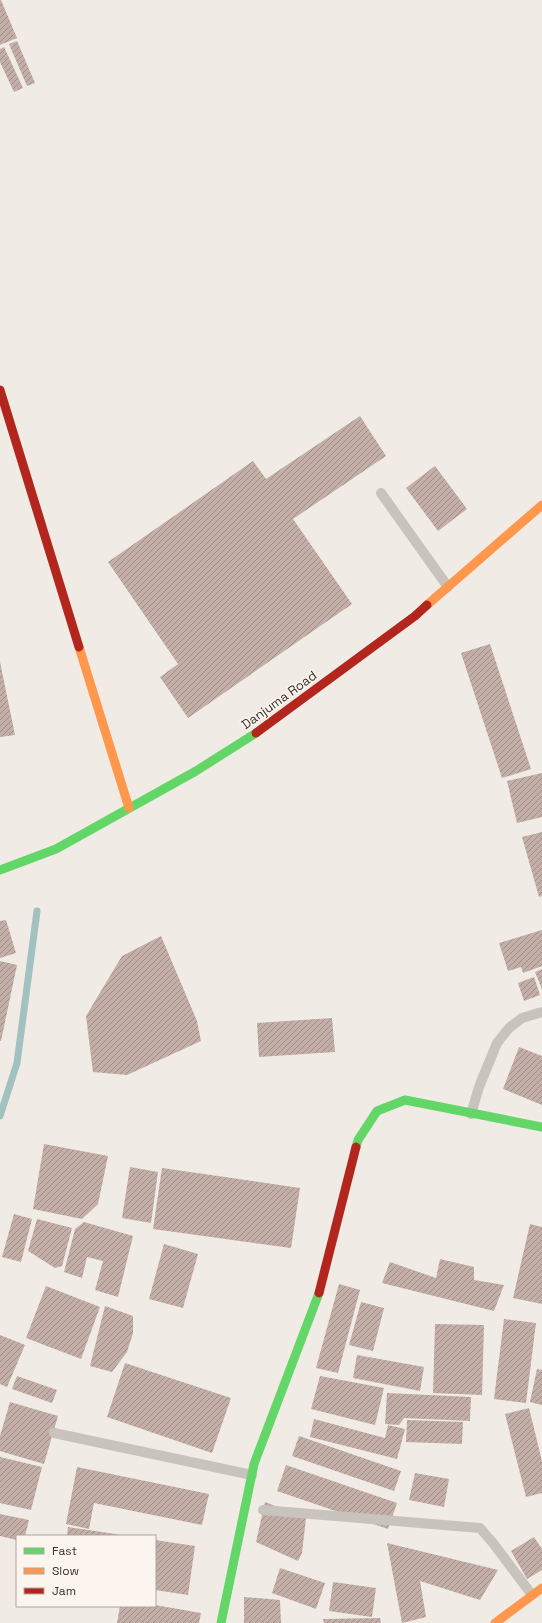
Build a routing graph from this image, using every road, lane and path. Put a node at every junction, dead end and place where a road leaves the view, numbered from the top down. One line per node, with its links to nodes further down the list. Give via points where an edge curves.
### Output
1 (0, 390): 5 (street)
2 (381, 493): 4 (lane)
3 (542, 505): 4 (street, Danjuma Road)
4 (448, 587): 5 (street, Danjuma Road, via 415,616 264,728 196,771)
5 (130, 808): 6 (street, Danjuma Road, via 56,849)
6 (0, 870)
7 (542, 1012): 8 (lane, via 522,1018 496,1043)
8 (471, 1114): 9 (street); 11 (street, via 405,1100 377,1111 358,1140 318,1297)
9 (542, 1127)
10 (54, 1433): 11 (lane)
11 (252, 1475): 15 (street)
12 (263, 1510): 14 (lane, via 480,1528)
13 (542, 1588): 14 (street)
14 (532, 1595): 16 (street)
15 (221, 1623)
16 (495, 1623)

